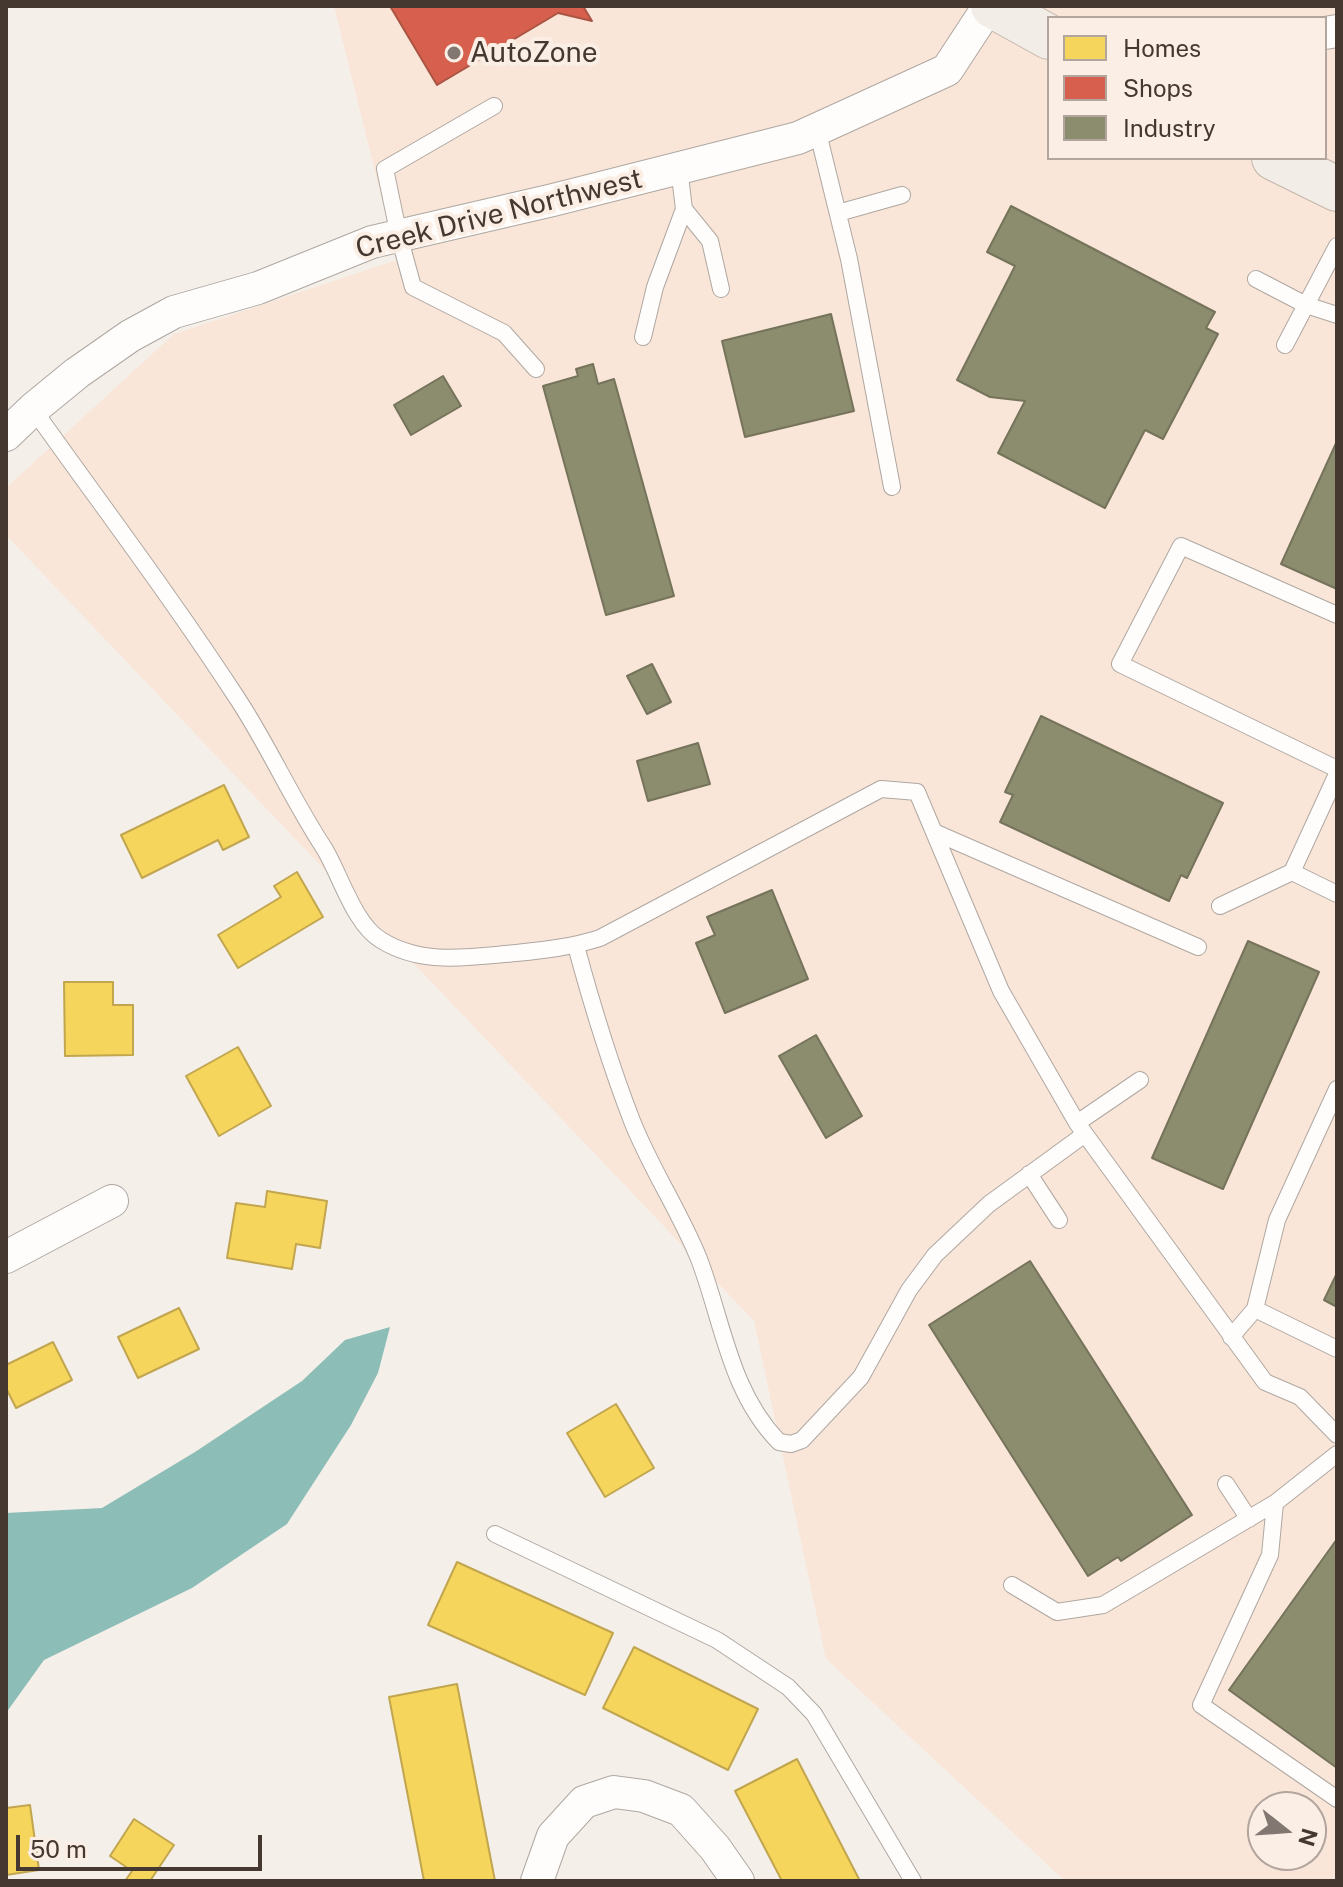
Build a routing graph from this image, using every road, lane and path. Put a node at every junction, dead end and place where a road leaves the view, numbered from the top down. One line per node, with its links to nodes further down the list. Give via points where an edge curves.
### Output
1 (991, 6): 2 (main road); 4 (street, Creek Drive Northwest, via 947,70)
2 (1047, 36)
3 (494, 106): 11 (lane, via 385,169)
4 (817, 129): 6 (street, Creek Drive Northwest); 10 (lane)
5 (1278, 160): 7 (main road)
6 (679, 168): 9 (lane); 11 (street, Creek Drive Northwest)
7 (1337, 189)
8 (902, 195): 10 (lane)
9 (684, 209): 14 (lane, via 710,241); 17 (lane)
10 (838, 213): 21 (lane)
11 (399, 236): 19 (lane, via 413,287 504,333); 20 (street, Creek Drive Northwest, via 258,288 174,312 130,336)
12 (1337, 246): 15 (lane)
13 (1256, 279): 15 (lane)
14 (721, 289)
15 (1306, 305): 16 (lane); 18 (lane)
16 (1337, 315)
17 (643, 337)
18 (1285, 345)
19 (536, 369)
20 (15, 421): 28 (lane, via 194,634 377,939 405,953 452,959)
21 (892, 487)
22 (1337, 615): 23 (lane, via 1181,546 1120,664)
23 (1337, 771): 25 (lane)
24 (934, 832): 28 (lane, via 917,792 881,789); 29 (lane); 32 (lane, via 1001,991)
25 (1292, 872): 26 (lane); 27 (lane)
26 (1337, 894)
27 (1220, 906)
28 (576, 946): 33 (lane, via 633,1124 694,1249 745,1395 779,1442 802,1440 836,1406 861,1377 909,1290 935,1255)
29 (1198, 947)
30 (1140, 1080): 32 (lane)
31 (1337, 1089): 37 (lane, via 1277,1220)
32 (1081, 1129): 33 (lane); 38 (lane)
33 (1029, 1174): 35 (lane)
34 (112, 1201): 36 (street)
35 (1059, 1220)
36 (6, 1257)
37 (1255, 1309): 38 (lane); 39 (lane)
38 (1231, 1337): 40 (lane, via 1265,1382 1300,1397)
39 (1337, 1349)
40 (1337, 1435)
41 (1337, 1454): 43 (lane)
42 (1226, 1484): 44 (lane)
43 (1275, 1503): 44 (lane); 47 (lane, via 1270,1555 1201,1705)
44 (1249, 1519): 46 (lane, via 1103,1605 1057,1612)
45 (495, 1534): 50 (lane, via 717,1640 788,1687 814,1714)
46 (1012, 1585)
47 (1337, 1799)
48 (537, 1881): 49 (street, via 553,1836 584,1802 614,1792 681,1810)
49 (738, 1881)
50 (913, 1881)

